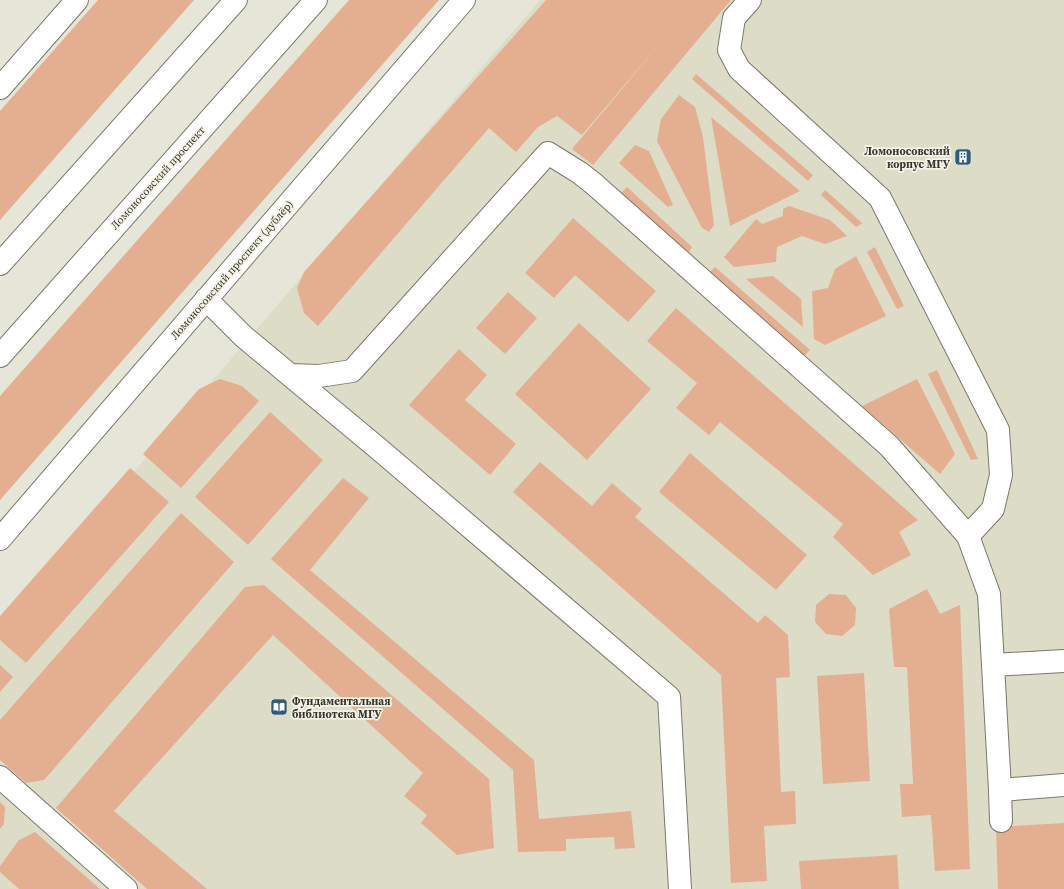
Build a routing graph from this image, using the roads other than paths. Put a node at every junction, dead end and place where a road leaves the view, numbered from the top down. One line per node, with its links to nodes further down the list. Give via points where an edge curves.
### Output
1 (77, 0): 6 (street)
2 (236, 0): 7 (street)
3 (316, 0): 9 (street, Ломоносовский проспект)
4 (464, 0): 8 (street, Ломоносовский проспект (дублёр))
5 (750, 0): 11 (street, via 734,18 729,50 739,69 880,198 998,430 1001,475 993,510)
6 (0, 88)
7 (0, 264)
8 (206, 299): 10 (street, via 243,336); 12 (street, Ломоносовский проспект (дублёр))
9 (0, 356)
10 (290, 375): 11 (street, via 319,376 352,371 548,153 585,176 889,446); 20 (street, via 669,697)
11 (968, 536): 14 (street, via 989,594)
12 (0, 539)
13 (1064, 660): 14 (street)
14 (993, 665): 17 (street)
15 (0, 777): 19 (street)
16 (1064, 785): 17 (street)
17 (1000, 790): 18 (street)
18 (1001, 821)
19 (126, 889)
20 (680, 889)

